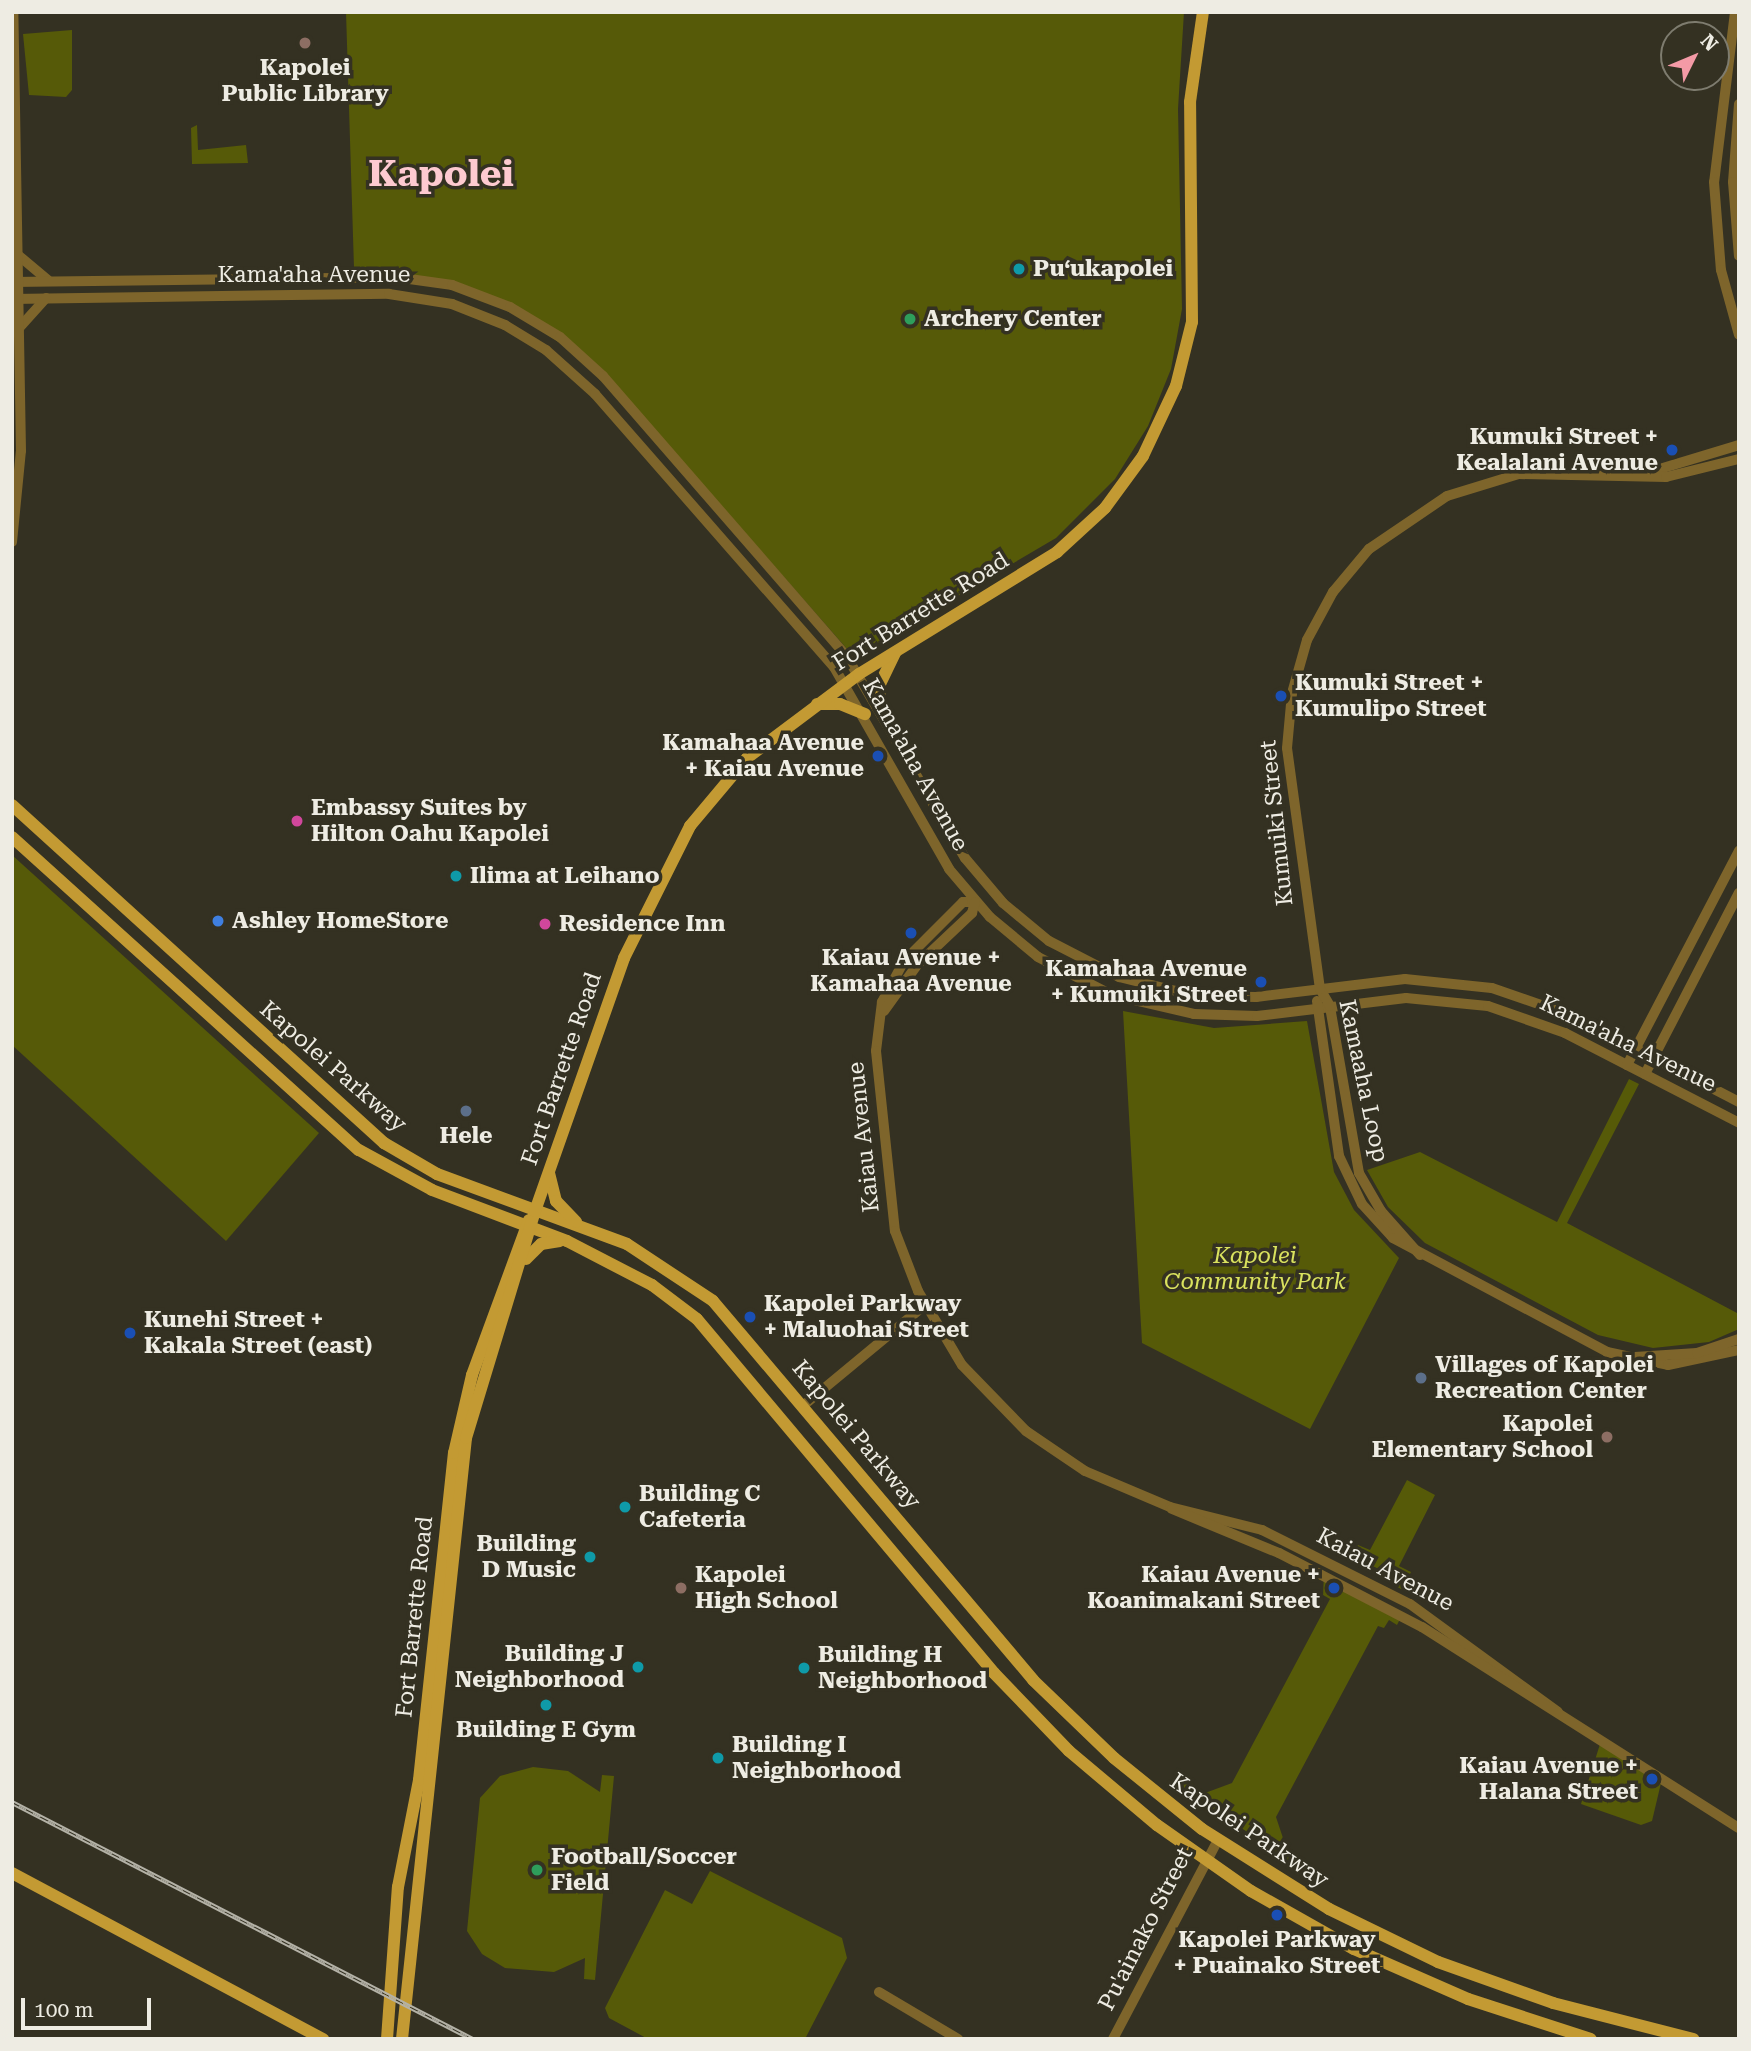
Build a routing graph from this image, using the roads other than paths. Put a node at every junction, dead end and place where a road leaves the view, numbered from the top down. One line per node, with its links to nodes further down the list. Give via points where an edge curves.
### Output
1 (13, 12): 5 (street)
2 (1203, 12): 17 (main road, Fort Barrette Road, via 1191,102 1194,303 1184,360 1163,418 1119,491 1077,536)
3 (1735, 12): 12 (street, via 1714,182 1721,270)
4 (1739, 104): 6 (street, via 1733,182)
5 (18, 254): 7 (street); 8 (street)
6 (1739, 256)
7 (50, 281): 8 (street, Kama'aha Avenue); 18 (street, Kama'aha Avenue, via 395,277 452,285 510,307 560,337 603,376)
8 (15, 282): 10 (street)
9 (46, 298): 10 (street, Kama'aha Avenue); 11 (street); 19 (street, Kama'aha Avenue, via 389,294 452,304 505,325 581,380)
10 (15, 299): 11 (street)
11 (19, 329): 16 (street, via 20,483)
12 (1739, 335)
13 (1739, 445): 15 (street, Kumuiki Street)
14 (1739, 459): 15 (street, Kumuiki Street, via 1671,476)
15 (1643, 474): 29 (street, Kumuiki Street, via 1538,472 1447,496 1383,536 1324,607 1296,675 1287,748)
16 (12, 542)
17 (896, 652): 18 (main road, Fort Barrette Road); 21 (main road, via 879,685)
18 (859, 674): 19 (main road, Fort Barrette Road); 21 (street, Kama'aha Avenue)
19 (846, 683): 20 (main road, Fort Barrette Road); 22 (street, Kama'aha Avenue)
20 (817, 704): 22 (main road, via 840,704); 38 (main road, Fort Barrette Road, via 721,785 655,885)
21 (880, 705): 26 (street, Kama'aha Avenue, via 954,842)
22 (866, 714): 28 (street, Kama'aha Avenue, via 938,851)
23 (12, 805): 39 (main road, Kapolei Parkway, via 368,1130 436,1174)
24 (12, 837): 40 (main road, Kapolei Parkway, via 359,1150 432,1190)
25 (1739, 851): 32 (street)
26 (989, 889): 28 (street, Kaiau Avenue); 29 (street, Kama'aha Avenue, via 1057,947 1138,984 1216,997)
27 (1739, 893): 33 (street)
28 (975, 902): 31 (street, Kama'aha Avenue, via 1056,968 1132,1002 1215,1016); 45 (street, Kaiau Avenue, via 972,914 917,965 884,1011 876,1062 886,1189)
29 (1320, 989): 30 (street, Kamaaha Loop); 31 (street, Kamaaha Loop); 32 (street, Kama'aha Avenue, via 1405,979 1478,985 1554,1007)
30 (1330, 1006): 31 (street, Kama'aha Avenue); 34 (street, Kama'aha Avenue, via 1406,998 1488,1006 1547,1024); 43 (street, Kamaaha Loop, via 1359,1173 1381,1211)
31 (1316, 1008): 43 (street, Kamaaha Loop, via 1343,1168 1371,1217)
32 (1636, 1048): 33 (street, Kama'aha Avenue); 34 (street)
33 (1653, 1057): 35 (street); 36 (street, Kama'aha Avenue)
34 (1627, 1065): 35 (street, Kama'aha Avenue)
35 (1645, 1074): 37 (street, Kama'aha Avenue)
36 (1739, 1101)
37 (1739, 1123)
38 (548, 1172): 39 (main road, Fort Barrette Road); 41 (main road, via 556,1201)
39 (535, 1211): 40 (main road, Fort Barrette Road); 41 (main road, Kapolei Parkway)
40 (529, 1226): 42 (main road, Kapolei Parkway); 44 (main road, Fort Barrette Road); 56 (main road, Fort Barrette Road, via 472,1375 454,1453 420,1771 398,1887)
41 (582, 1227): 49 (main road, Kapolei Parkway, via 646,1254 698,1288)
42 (568, 1241): 44 (main road, via 537,1246); 50 (main road, Kapolei Parkway, via 683,1307)
43 (1420, 1255): 48 (street, Kamaaha Loop)
44 (514, 1282): 58 (main road, Fort Barrette Road, via 463,1454)
45 (925, 1305): 49 (street); 51 (street, Kaiau Avenue, via 976,1382 1026,1431 1084,1471 1279,1553 1413,1622)
46 (1739, 1339): 48 (street, Kamaaha Loop, via 1683,1356)
47 (1739, 1350): 48 (street, Kamaaha Loop, via 1668,1365)
48 (1622, 1356)
49 (804, 1405): 50 (main road); 52 (main road, Kapolei Parkway, via 1032,1680 1114,1758)
50 (786, 1421): 53 (main road, Kapolei Parkway, via 1015,1696 1098,1776)
51 (1739, 1828)
52 (1217, 1840): 53 (street, Pu'ainako Street); 62 (main road, Kapolei Parkway, via 1329,1909 1438,1962 1553,2003)
53 (1205, 1860): 60 (street, Pu'ainako Street); 61 (main road, Kapolei Parkway, via 1391,1967)
54 (12, 1873): 57 (main road)
55 (879, 1992): 59 (street, via 895,2007)
56 (386, 2038)
57 (323, 2039)
58 (402, 2039)
59 (958, 2039)
60 (1113, 2039)
61 (1591, 2039)
62 (1693, 2039)

